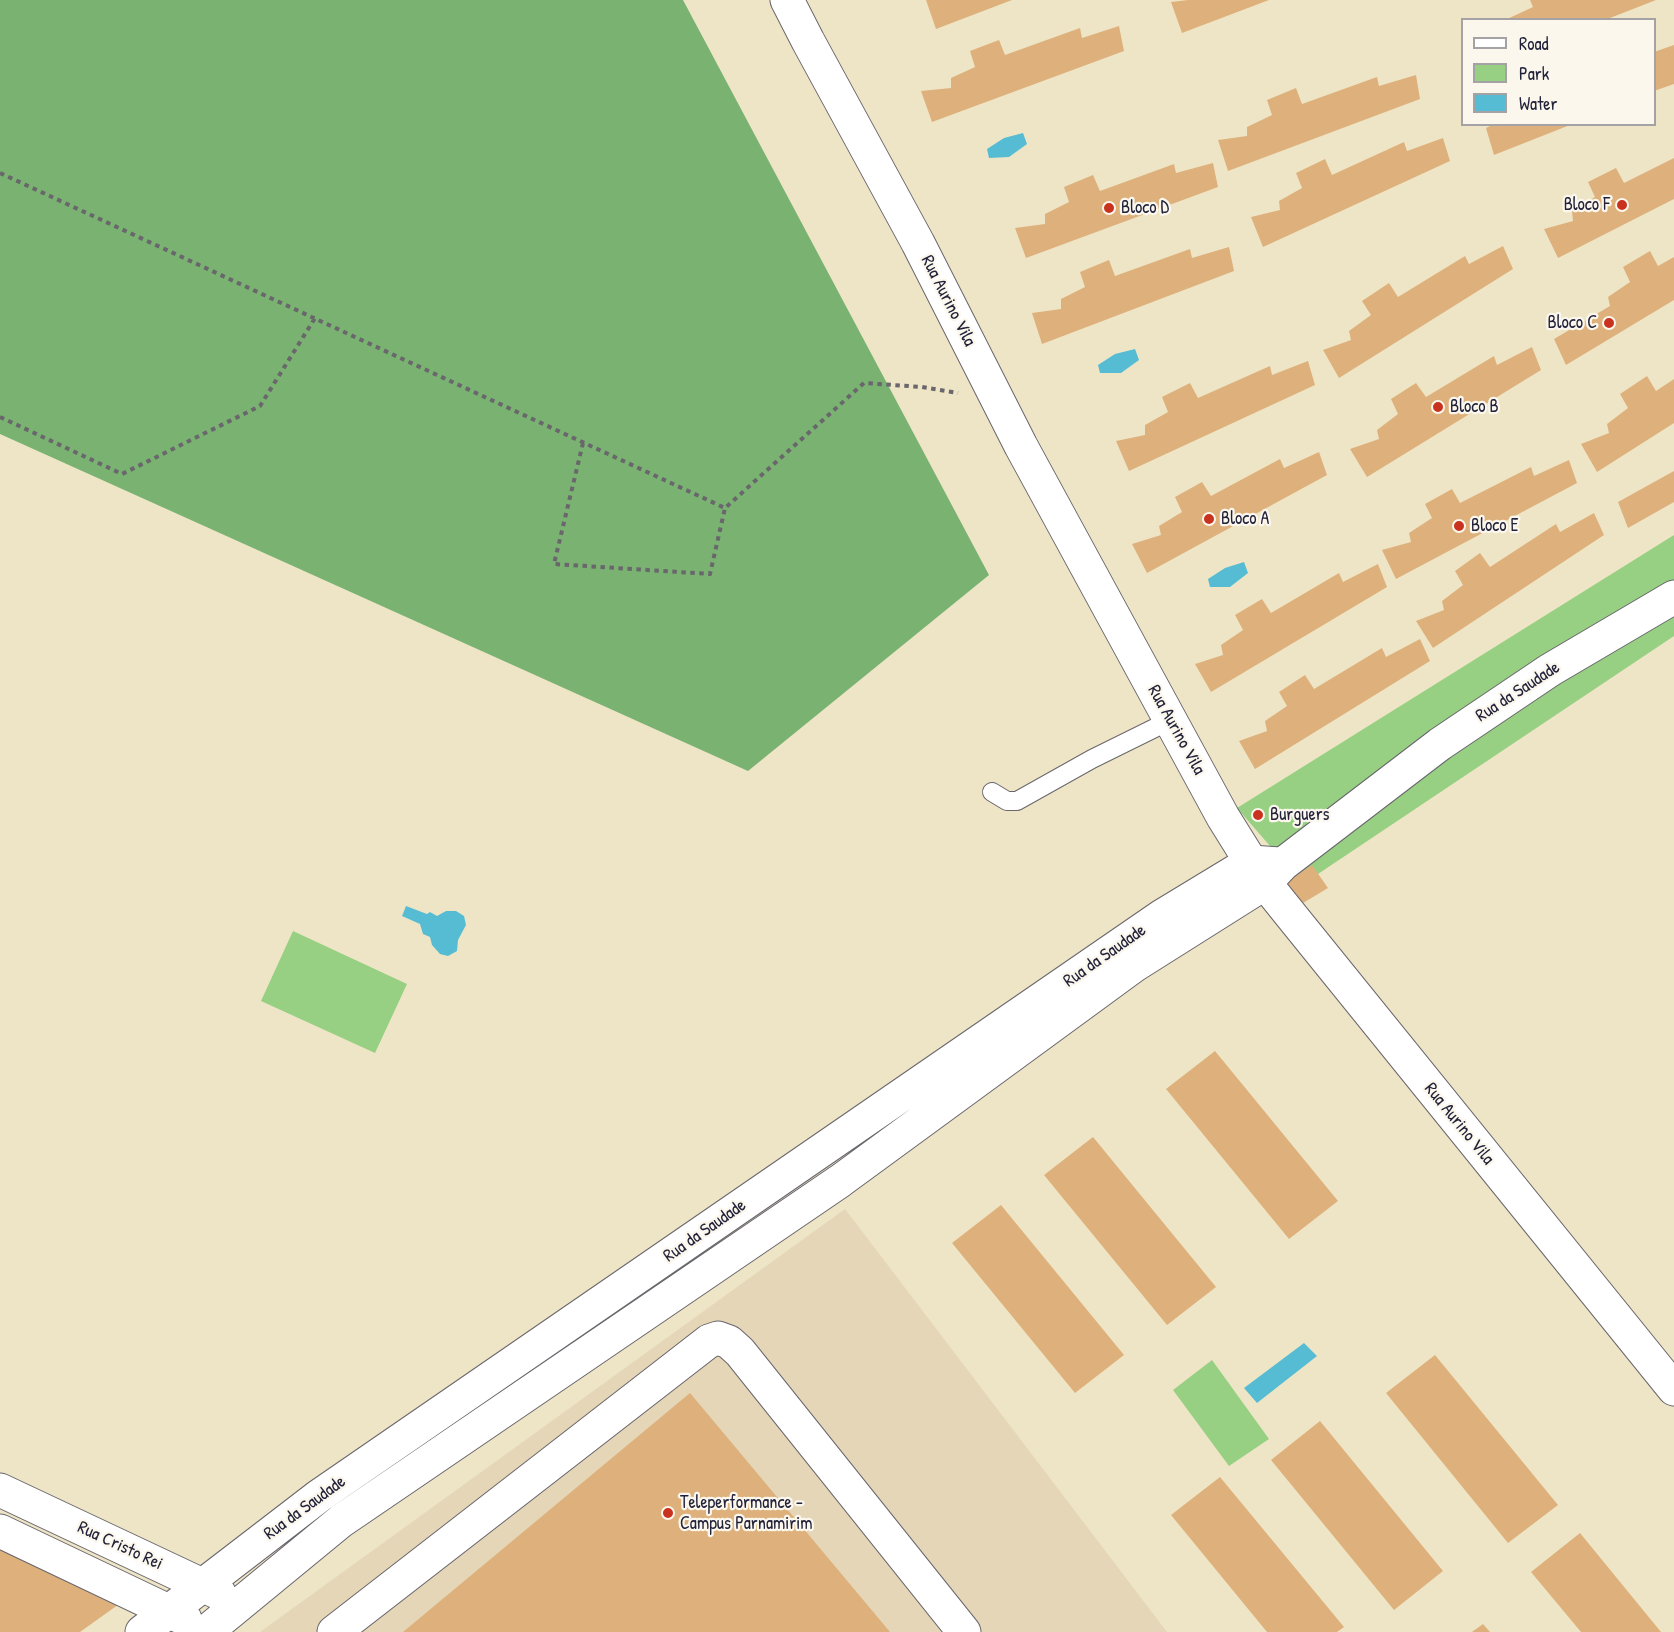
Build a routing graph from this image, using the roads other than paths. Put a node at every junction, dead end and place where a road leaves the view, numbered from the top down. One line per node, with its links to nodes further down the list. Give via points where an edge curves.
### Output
1 (787, 0): 3 (street, Rua Aurino Vila, via 918,243 1021,446)
2 (1674, 597): 5 (street, Rua da Saudade, via 1500,702)
3 (1171, 720): 4 (lane, via 1017,801 1007,801); 5 (street, Rua Aurino Vila, via 1223,817)
4 (992, 792)
5 (1266, 870): 6 (street, Rua Aurino Vila); 9 (street, Rua da Saudade, via 1162,916 329,1489); 10 (street, Rua da Saudade, via 840,1181 341,1521)
6 (1674, 1389)
7 (0, 1490): 9 (street, Rua Cristo Rei)
8 (0, 1531): 11 (street, Rua Cristo Rei)
9 (203, 1584): 10 (street, Rua Cristo Rei); 11 (street, Rua da Saudade)
10 (240, 1603): 12 (street, Rua da Saudade)
11 (169, 1611): 12 (street, Rua Cristo Rei); 13 (street, Rua da Saudade)
12 (207, 1631)
13 (142, 1632)
14 (334, 1632): 15 (street, via 709,1341 718,1338 740,1352)
15 (964, 1632)

